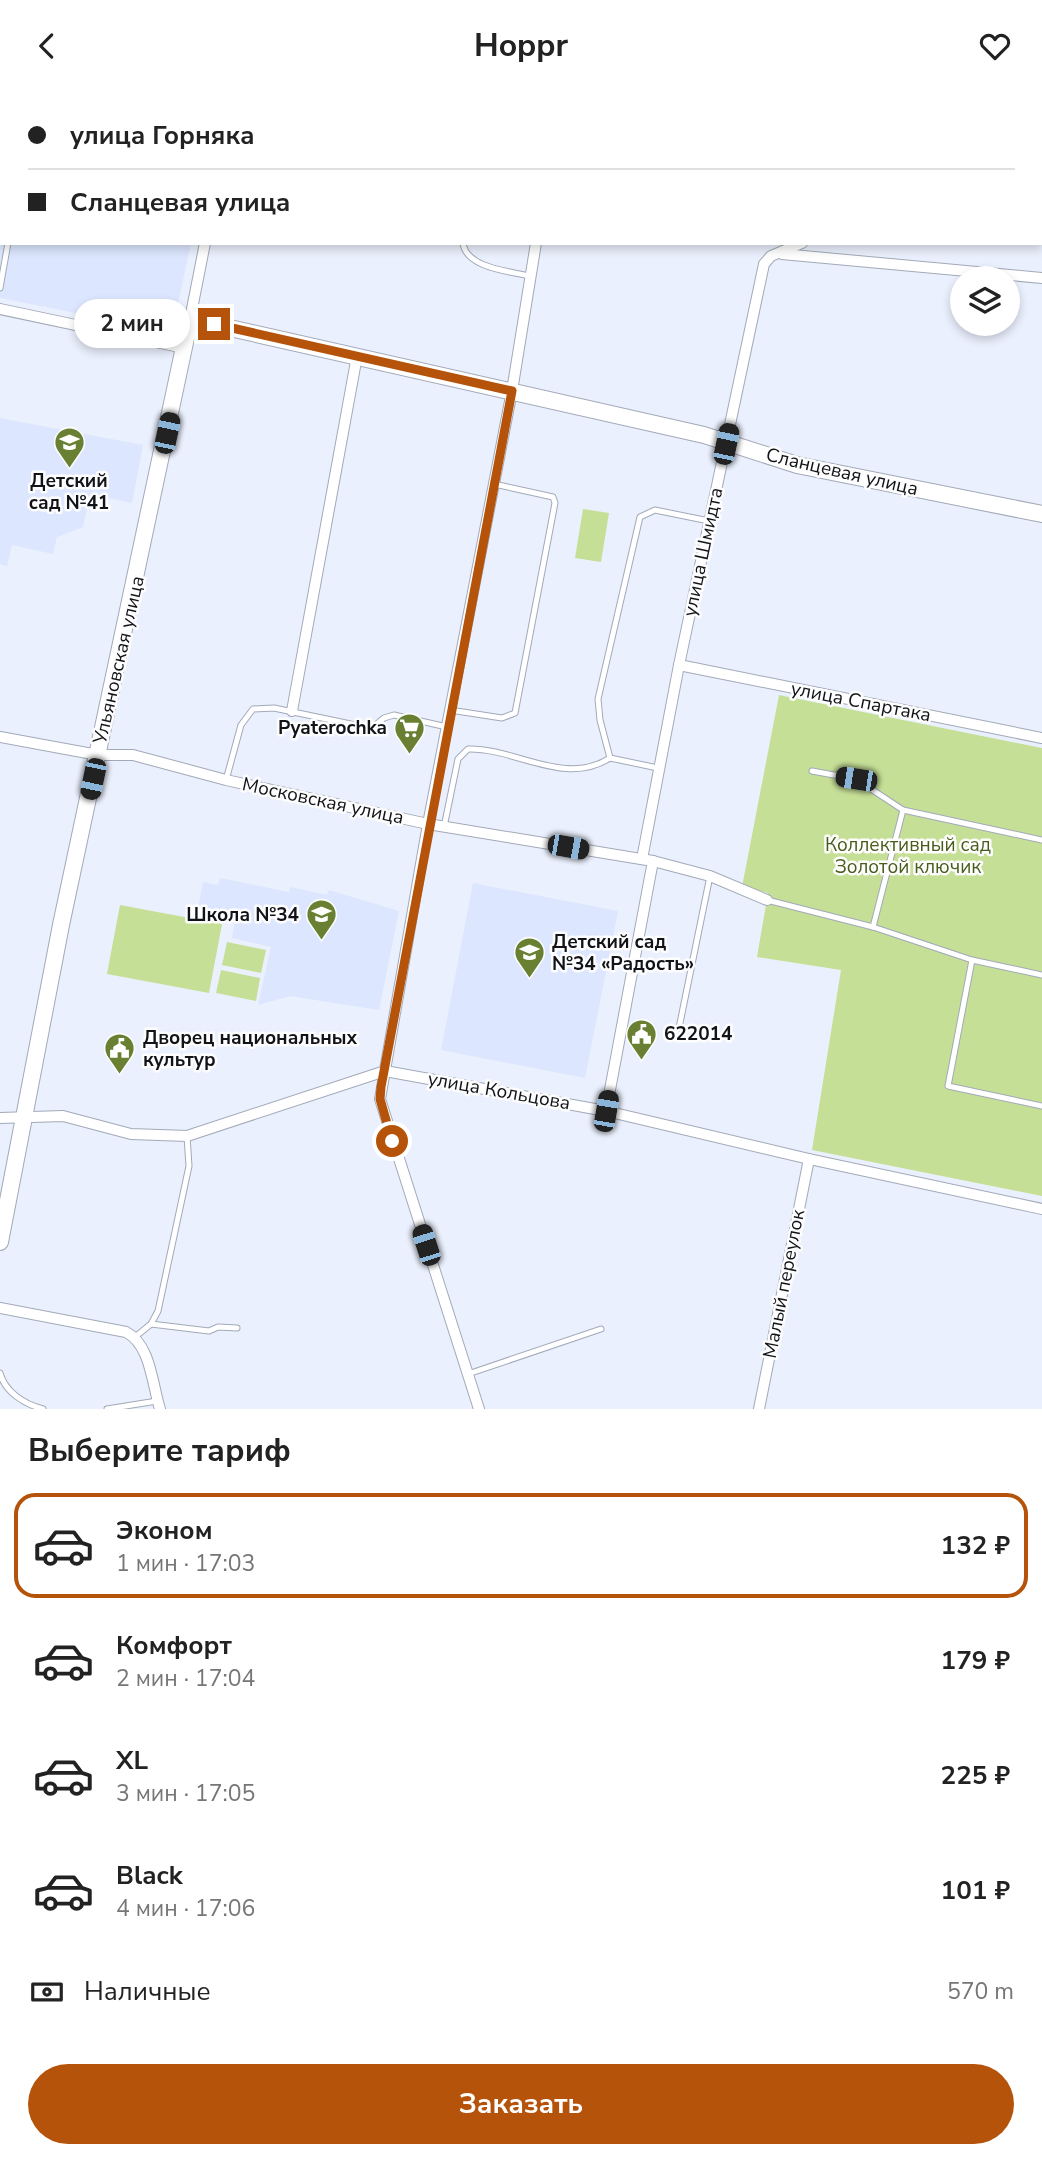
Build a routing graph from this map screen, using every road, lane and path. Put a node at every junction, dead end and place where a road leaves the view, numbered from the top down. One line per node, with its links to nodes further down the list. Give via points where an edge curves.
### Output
1 (9, 245): 9 (lane)
2 (205, 245): 11 (street, Ульяновская улица)
3 (463, 245): 7 (lane, via 472,260)
4 (537, 245): 7 (street)
5 (798, 245): 6 (street)
6 (779, 254): 8 (street); 15 (street, улица Шмидта, via 764,264)
7 (529, 277): 14 (street)
8 (1042, 278)
9 (0, 288)
10 (0, 309): 12 (street)
11 (190, 319): 12 (main road, Ульяновская улица); 13 (main road, Сланцевая улица)
12 (184, 348): 25 (main road, Ульяновская улица)
13 (357, 356): 14 (main road, Сланцевая улица); 21 (street)
14 (512, 391): 15 (main road, Сланцевая улица); 16 (street)
15 (726, 444): 17 (main road, Сланцевая улица, via 797,465); 18 (street, улица Шмидта)
16 (494, 484): 20 (street); 20 (lane, via 543,493 555,502 525,672 512,716)
17 (1042, 513)
18 (709, 521): 19 (street, улица Шмидта); 26 (lane, via 655,510 640,517 598,699)
19 (679, 665): 24 (street, улица Спартака); 27 (street, улица Шмидта)
20 (450, 710): 22 (street)
21 (292, 711): 22 (lane, via 372,728 394,715); 29 (lane, via 261,707 246,713)
22 (447, 727): 31 (street)
23 (0, 737): 25 (street, Московская улица)
24 (1042, 738)
25 (98, 755): 29 (street, Московская улица, via 133,755); 44 (main road, Ульяновская улица)
26 (610, 758): 27 (lane); 32 (lane, via 594,768 574,770 468,749 458,759)
27 (659, 769): 34 (street, улица Шмидта)
28 (812, 771): 30 (lane, via 856,779)
29 (226, 781): 31 (street, Московская улица)
30 (904, 810): 33 (lane); 37 (lane)
31 (428, 824): 32 (street, Московская улица); 41 (street)
32 (444, 827): 34 (street, Московская улица)
33 (1042, 840)
34 (647, 860): 35 (street, Московская улица); 43 (street, улица Шмидта)
35 (710, 876): 36 (street, Московская улица); 40 (lane)
36 (767, 899): 37 (lane)
37 (873, 927): 38 (lane)
38 (972, 960): 39 (lane); 42 (lane, via 948,1086)
39 (1042, 975)
40 (679, 1028)
41 (385, 1071): 43 (street, улица Кольцова); 46 (street, улица Кольцова); 56 (street, via 380,1099 384,1115)
42 (1042, 1106)
43 (606, 1111): 47 (street, улица Кольцова)
44 (26, 1117): 45 (street, улица Кольцова); 46 (street, улица Кольцова, via 63,1116 155,1137); 49 (main road, Ульяновская улица)
45 (0, 1118)
46 (187, 1136): 51 (lane, via 189,1166 158,1311)
47 (809, 1159): 48 (street, улица Кольцова); 61 (street, Малый переулок)
48 (1042, 1209)
49 (0, 1242)
50 (0, 1308): 54 (street)
51 (151, 1324): 52 (lane, via 209,1331); 54 (lane)
52 (237, 1328)
53 (601, 1329): 56 (lane)
54 (135, 1337): 57 (street)
55 (0, 1373): 58 (lane, via 9,1391)
56 (468, 1374): 60 (street)
57 (159, 1405): 59 (lane)
58 (41, 1409)
59 (107, 1409)
60 (479, 1409)
61 (759, 1409)

